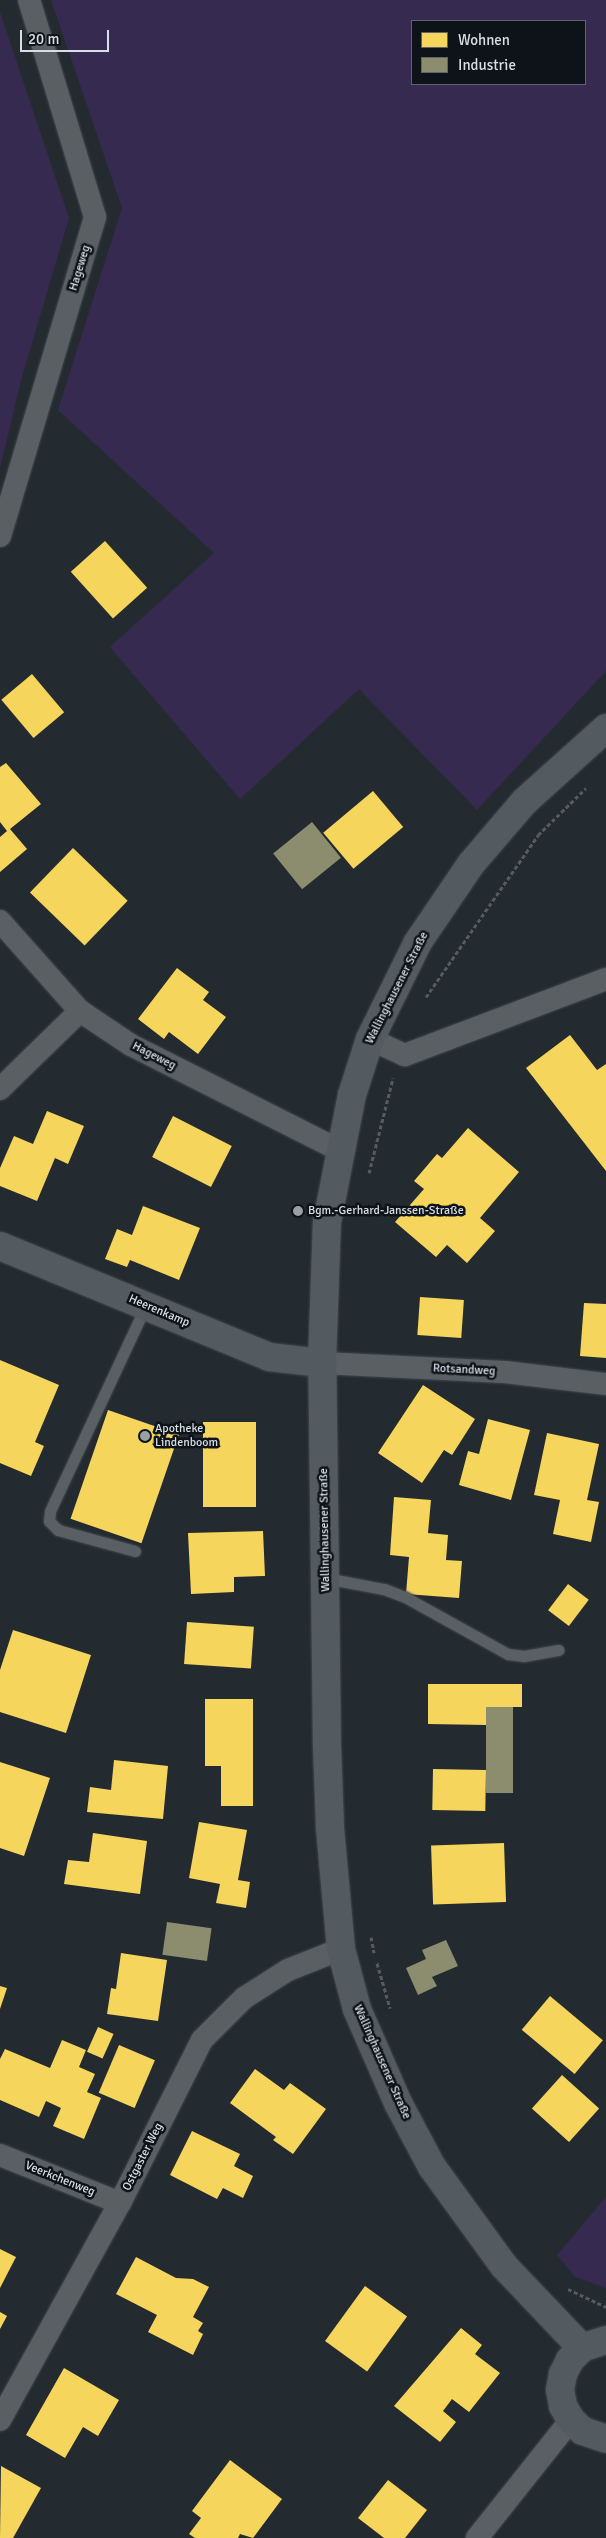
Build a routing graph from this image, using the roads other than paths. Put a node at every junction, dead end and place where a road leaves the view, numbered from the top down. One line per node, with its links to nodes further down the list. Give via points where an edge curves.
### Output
1 (29, 0): 2 (street, Hageweg, via 95,217)
2 (0, 536)
3 (606, 728): 7 (street, Wallinghausener Straße, via 525,801 471,864 418,942)
4 (0, 921): 6 (street, Hageweg)
5 (606, 979): 7 (street, via 405,1055)
6 (80, 1011): 8 (street); 9 (street, Hageweg, via 131,1045)
7 (370, 1039): 9 (street, Wallinghausener Straße)
8 (0, 1089)
9 (339, 1150): 12 (street, Wallinghausener Straße, via 327,1222)
10 (0, 1246): 11 (street, Heerenkamp)
11 (146, 1305): 12 (street, Heerenkamp, via 269,1357); 14 (lane, via 50,1511 49,1521 58,1530)
12 (322, 1362): 13 (street, Rotsandweg, via 505,1372); 15 (street, Wallinghausener Straße)
13 (606, 1384)
14 (135, 1551)
15 (326, 1578): 16 (lane, via 384,1590 405,1598 508,1654 524,1656); 17 (street, Wallinghausener Straße, via 330,1818)
16 (558, 1650)
17 (341, 1949): 19 (street, Ostgaster Weg, via 288,1970 244,1998 202,2040); 20 (street, Wallinghausener Straße, via 357,2009 398,2103 432,2167 504,2266)
18 (0, 2155): 19 (street, Veerkchenweg)
19 (120, 2203): 21 (street, Ostgaster Weg)
20 (594, 2344): 22 (street, Wallinghausener Straße, via 566,2367 560,2390 563,2406)
21 (0, 2420)
22 (571, 2420): 23 (street, via 583,2431); 24 (street)
23 (606, 2438)
24 (477, 2538)

